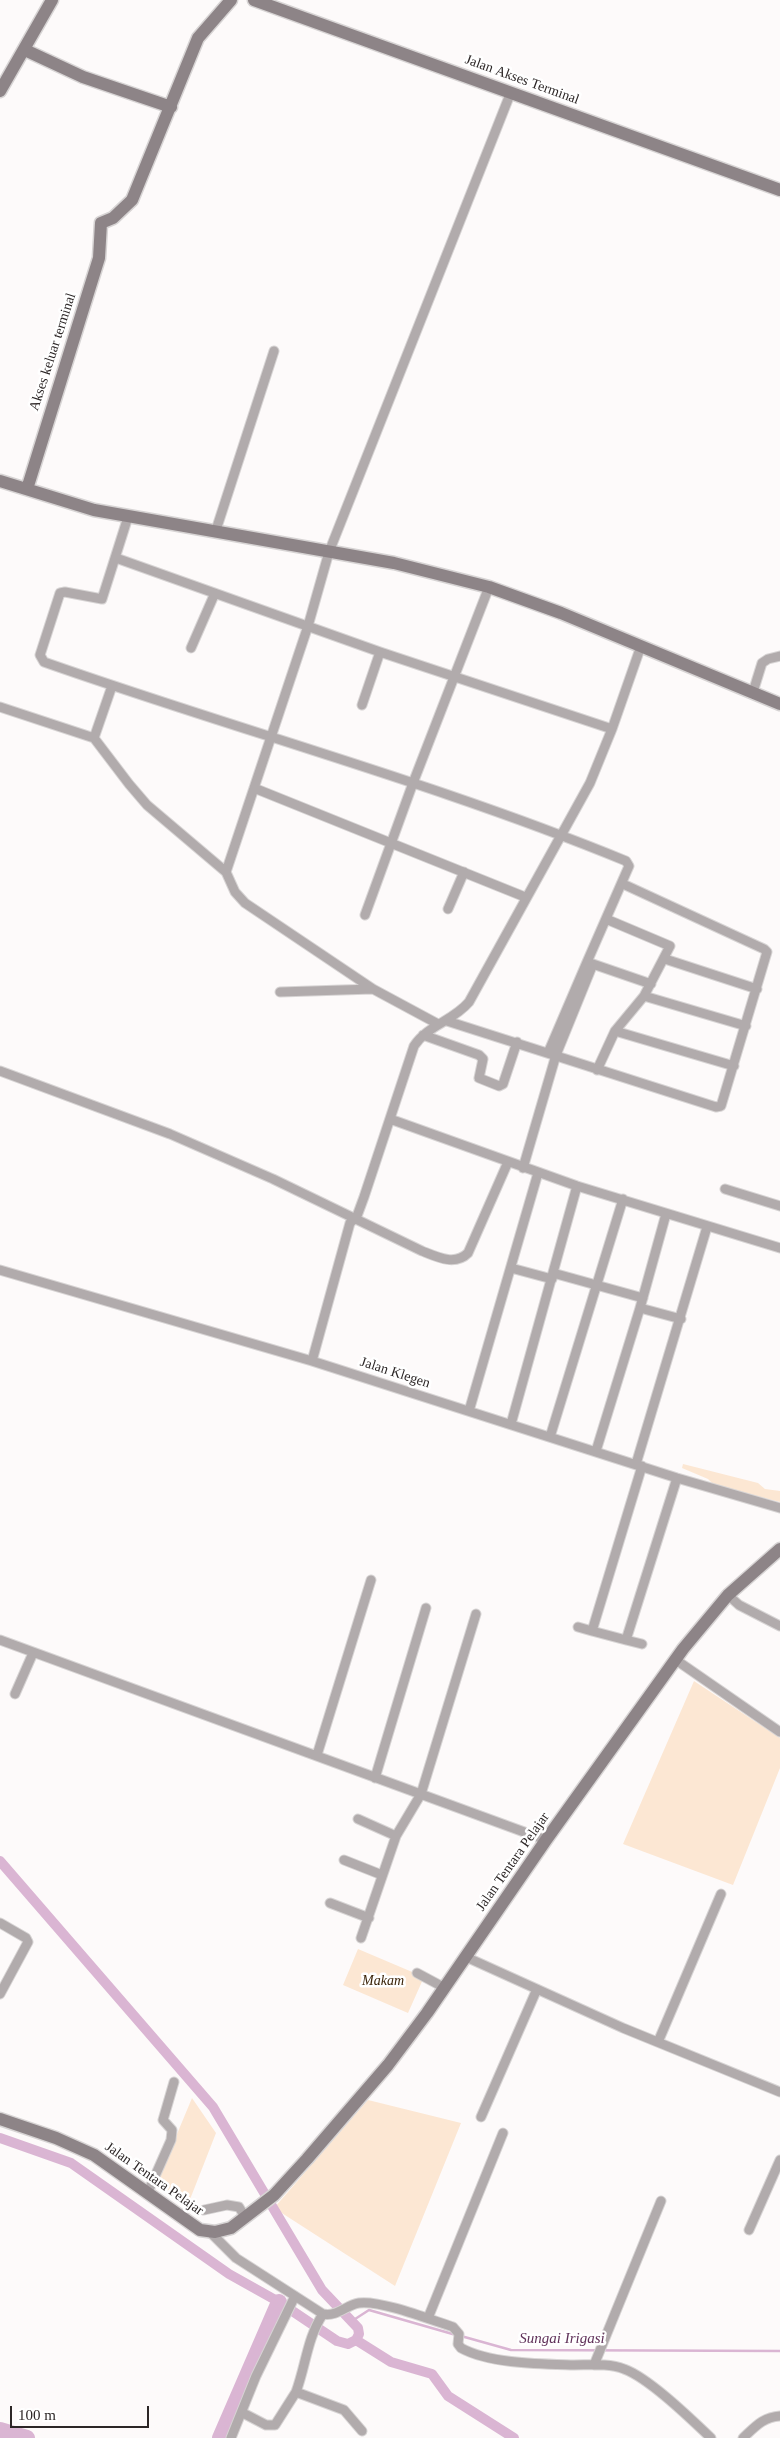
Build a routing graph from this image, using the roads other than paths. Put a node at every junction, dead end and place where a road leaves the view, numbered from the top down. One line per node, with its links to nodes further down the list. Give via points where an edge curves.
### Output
1 (52, 0): 4 (street)
2 (231, 0): 7 (street, via 198,38)
3 (254, 0): 6 (street, Jalan Akses Terminal)
4 (25, 50): 5 (street); 7 (street, via 83,77)
5 (0, 91)
6 (511, 92): 8 (street, Jalan Akses Terminal); 14 (street)
7 (171, 107): 11 (street, Akses keluar terminal, via 132,200 113,218 102,223 99,258)
8 (780, 190)
9 (274, 351): 13 (street)
10 (0, 481): 11 (street)
11 (27, 490): 12 (street)
12 (128, 517): 13 (street); 15 (street)
13 (216, 530): 14 (street)
14 (329, 552): 16 (street, via 394,563); 18 (street)
15 (116, 558): 17 (street); 24 (street, via 102,599 65,592 60,594 40,655 44,662)
16 (489, 587): 19 (street); 23 (street)
17 (215, 593): 18 (street); 20 (street)
18 (308, 626): 21 (street); 30 (street)
19 (641, 646): 25 (street); 29 (street)
20 (192, 648)
21 (380, 652): 23 (street); 27 (street)
22 (780, 656): 25 (street, via 762,663)
23 (455, 678): 29 (street); 32 (street)
24 (112, 686): 30 (street); 31 (street)
25 (752, 692): 26 (street)
26 (780, 704)
27 (362, 705)
28 (0, 707): 31 (street)
29 (612, 729): 34 (street, via 590,783)
30 (272, 737): 32 (street); 33 (street)
31 (94, 738): 36 (street, via 147,805)
32 (413, 784): 34 (street); 35 (street)
33 (254, 788): 35 (street); 36 (street)
34 (561, 834): 38 (street, via 629,863); 39 (street)
35 (393, 843): 37 (street); 41 (street)
36 (226, 872): 46 (street, via 235,892 245,903)
37 (464, 872): 39 (street); 40 (street)
38 (623, 884): 42 (street); 47 (street, via 764,949 768,956)
39 (526, 897): 50 (street, via 469,1002)
40 (448, 909)
41 (365, 915)
42 (606, 919): 43 (street, via 669,944); 44 (street)
43 (665, 959): 45 (street); 47 (street)
44 (590, 963): 45 (street); 56 (street)
45 (652, 984): 49 (street)
46 (373, 989): 48 (street); 51 (street)
47 (758, 989): 52 (street)
48 (280, 992)
49 (644, 996): 52 (street); 53 (street)
50 (448, 1021): 51 (street); 55 (street)
51 (438, 1024): 54 (street)
52 (746, 1026): 57 (street)
53 (615, 1031): 57 (street); 58 (street)
54 (423, 1035): 55 (street, via 479,1055 483,1059 479,1078 499,1086 503,1084); 60 (street, via 414,1046)
55 (517, 1042): 56 (street)
56 (552, 1054): 58 (street); 62 (street)
57 (734, 1066): 58 (street, via 723,1104 719,1107)
58 (596, 1070)
59 (0, 1071): 69 (street, via 170,1134)
60 (390, 1119): 61 (street); 69 (street, via 360,1210)
61 (508, 1162): 62 (street); 69 (street, via 468,1253 459,1259 447,1260 422,1251)
62 (523, 1168): 63 (street)
63 (538, 1173): 64 (street); 72 (street)
64 (577, 1186): 66 (street); 74 (street)
65 (725, 1189): 67 (street)
66 (623, 1199): 68 (street); 75 (street)
67 (780, 1206)
68 (666, 1214): 70 (street); 76 (street)
69 (354, 1218): 79 (street)
70 (707, 1227): 71 (street); 78 (street)
71 (780, 1248)
72 (511, 1268): 74 (street); 80 (street)
73 (0, 1270): 79 (street, Jalan Klegen)
74 (553, 1276): 75 (street); 81 (street)
75 (598, 1285): 76 (street); 82 (street)
76 (643, 1298): 77 (street)
77 (640, 1308): 78 (street); 83 (street)
78 (681, 1319): 84 (street)
79 (312, 1361): 80 (street, Jalan Klegen)
80 (469, 1411): 81 (street, Jalan Klegen)
81 (511, 1424): 82 (street, Jalan Klegen)
82 (550, 1437): 83 (street, Jalan Klegen)
83 (596, 1451): 84 (street, Jalan Klegen)
84 (639, 1465): 85 (street, Jalan Klegen); 94 (street)
85 (677, 1478): 86 (street, Jalan Klegen); 96 (street)
86 (780, 1508)
87 (780, 1549): 89 (street, Jalan Tentara Pelajar)
88 (371, 1580): 102 (street)
89 (728, 1595): 92 (street, via 739,1605); 99 (street, Jalan Tentara Pelajar)
90 (426, 1608): 103 (street)
91 (476, 1614): 104 (street)
92 (780, 1626)
93 (578, 1627): 94 (street)
94 (592, 1631): 96 (street)
95 (0, 1640): 98 (street)
96 (626, 1640): 97 (street)
97 (642, 1644)
98 (33, 1653): 100 (street); 102 (street)
99 (676, 1660): 101 (street); 107 (street, Jalan Tentara Pelajar)
100 (15, 1694)
101 (780, 1732)
102 (317, 1755): 103 (street)
103 (375, 1778): 104 (street)
104 (421, 1794): 106 (street); 107 (street)
105 (358, 1819): 106 (street)
106 (396, 1836): 109 (street)
107 (546, 1840): 115 (street, Jalan Tentara Pelajar)
108 (344, 1860): 109 (street)
109 (382, 1875): 112 (street)
110 (721, 1894): 120 (street)
111 (330, 1903): 112 (street)
112 (369, 1918): 114 (street)
113 (0, 1924): 119 (street, via 28,1942)
114 (361, 1938)
115 (466, 1957): 117 (street, Jalan Tentara Pelajar); 118 (street)
116 (417, 1972): 117 (street)
117 (445, 1988): 130 (street, Jalan Tentara Pelajar, via 388,2065 274,2196)
118 (537, 1989): 120 (street); 123 (street)
119 (0, 1994)
120 (658, 2042): 122 (street)
121 (174, 2082): 127 (street, via 163,2120 172,2130 171,2140)
122 (780, 2092)
123 (482, 2117)
124 (0, 2119): 127 (street, Jalan Tentara Pelajar, via 94,2155)
125 (503, 2133): 135 (street)
126 (780, 2160): 131 (street)
127 (148, 2192): 132 (street, Jalan Tentara Pelajar, via 196,2228)
128 (661, 2201): 136 (street)
129 (204, 2210): 130 (street, via 234,2205)
130 (245, 2217): 132 (street, Jalan Tentara Pelajar, via 227,2230)
131 (749, 2230)
132 (210, 2232): 133 (street, via 236,2258)
133 (291, 2302): 134 (street); 138 (street, via 256,2376)
134 (321, 2317): 135 (street, via 363,2303); 137 (street, via 314,2328)
135 (428, 2318): 136 (street, via 453,2328 464,2350 517,2363)
136 (595, 2363): 143 (street, via 623,2368 636,2376)
137 (296, 2392): 138 (street, via 275,2425 266,2425); 140 (street, via 344,2410)
138 (243, 2413): 142 (street)
139 (780, 2416): 141 (street, via 757,2424)
140 (362, 2431)
141 (747, 2436)
142 (231, 2438)
143 (711, 2438)

